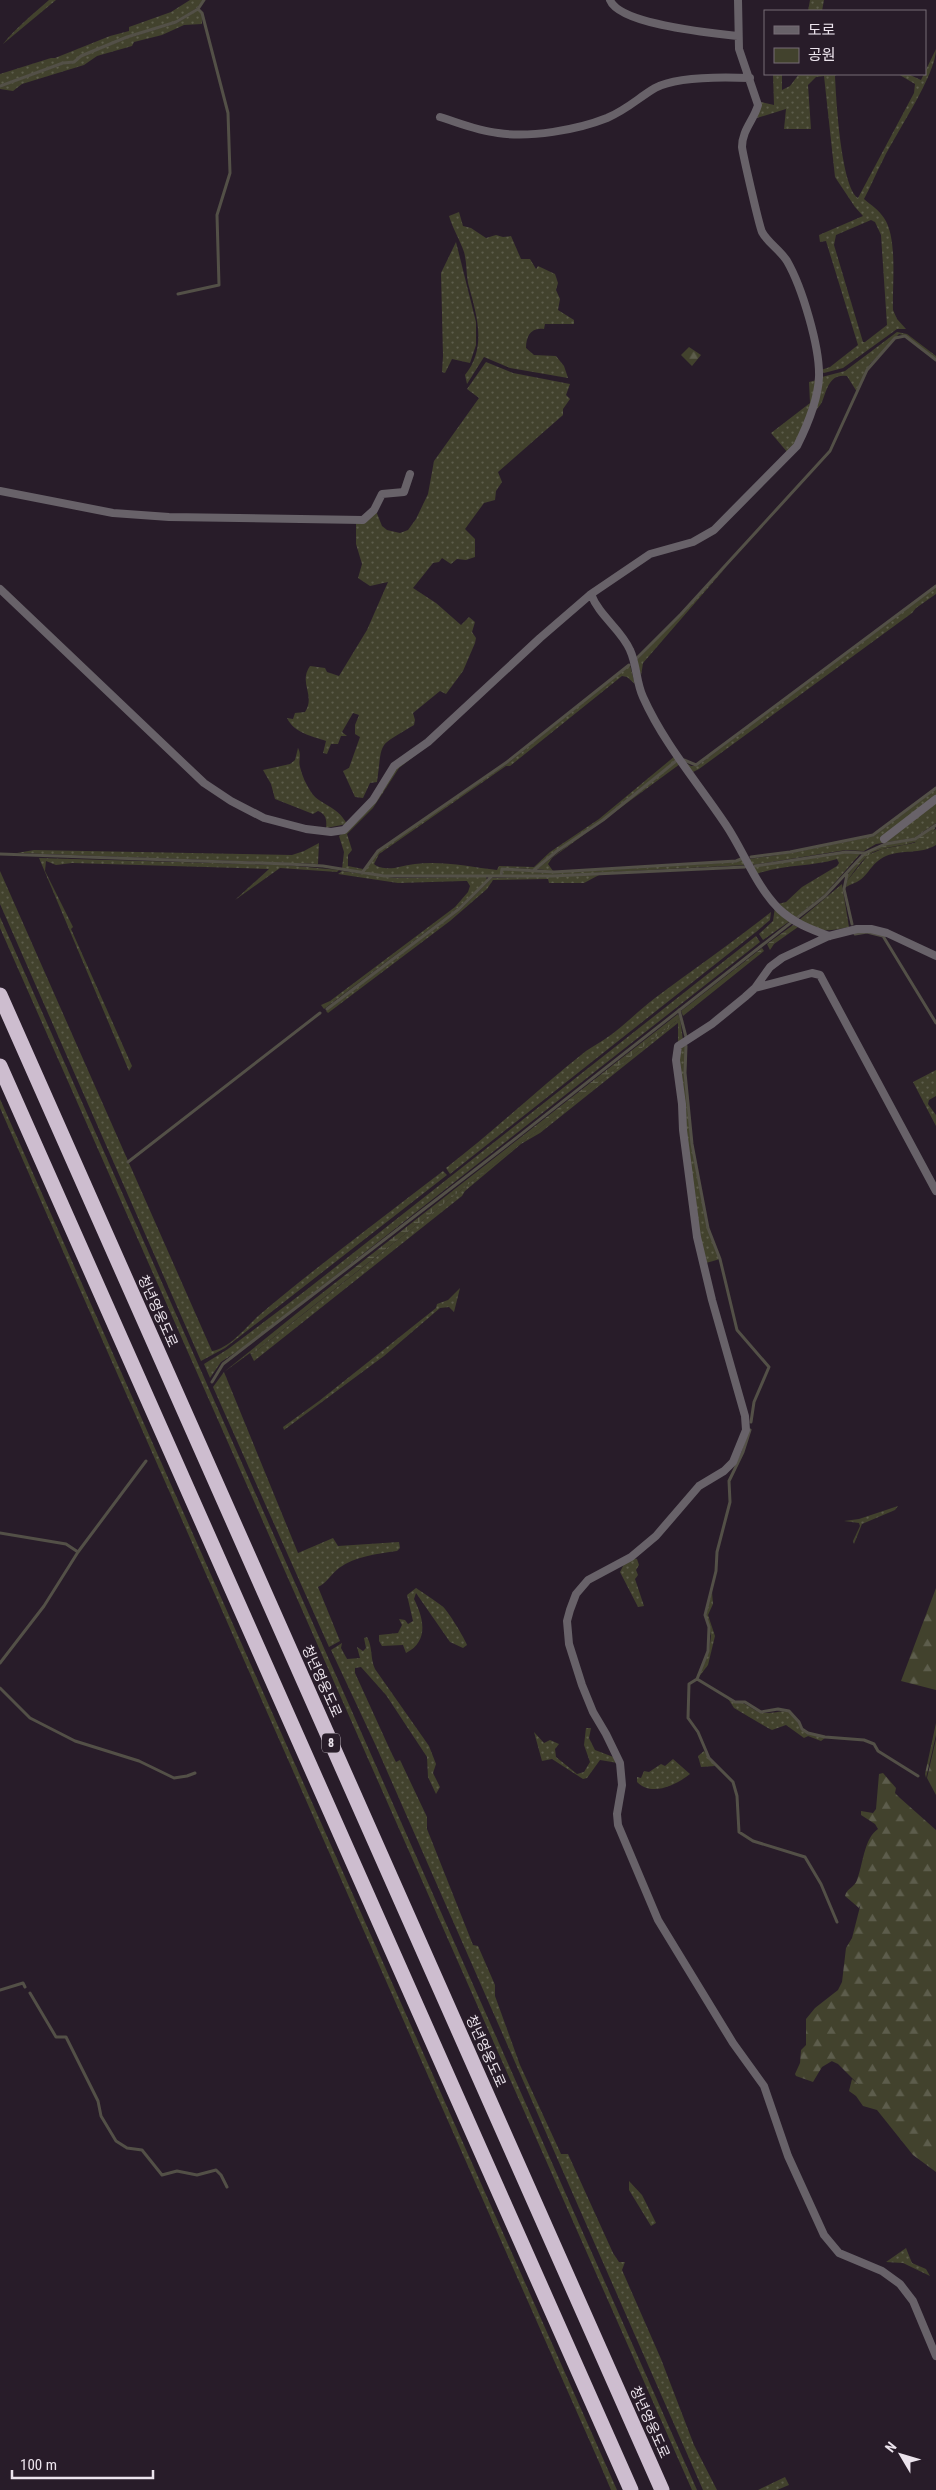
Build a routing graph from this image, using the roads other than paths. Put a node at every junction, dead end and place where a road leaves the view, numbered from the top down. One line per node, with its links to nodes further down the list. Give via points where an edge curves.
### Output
1 (610, 0): 3 (street, via 620,10 642,21)
2 (738, 0): 3 (street)
3 (738, 36): 4 (street, via 739,49)
4 (750, 78): 5 (street, via 706,78 656,87 630,107 606,118 561,131 499,134); 9 (street, via 758,105 744,133 742,148 761,228 786,260 802,293 815,348 818,387 797,446 714,530 693,542 650,554)
5 (440, 117)
6 (410, 474): 7 (street, via 404,492 382,494 374,510 363,520 150,516)
7 (0, 491)
8 (0, 588): 9 (street, via 204,783 231,802 264,818 331,832 344,830 357,819 394,766 428,742)
9 (591, 594): 12 (street, via 595,604 625,640 650,711 727,826 772,901 799,924)
10 (936, 799): 11 (street)
11 (884, 839)
12 (829, 936): 13 (street, via 871,929 887,932); 14 (street, via 782,958 761,976)
13 (936, 956)
14 (755, 988): 17 (street, via 812,973 820,975); 18 (street, via 712,1024 678,1046 676,1060 697,1237 746,1416 746,1430 733,1462 688,1496 656,1536 630,1557 588,1580 573,1601 567,1632 588,1701 620,1763 622,1785 618,1825 658,1920 764,2086 788,2156 824,2235 838,2253 882,2271 900,2284 913,2301)
15 (0, 995): 20 (highway, 청년영웅도로 / 8)
16 (0, 1066): 19 (highway, 8)
17 (936, 1191)
18 (936, 2356)
19 (631, 2490)
20 (662, 2490)

